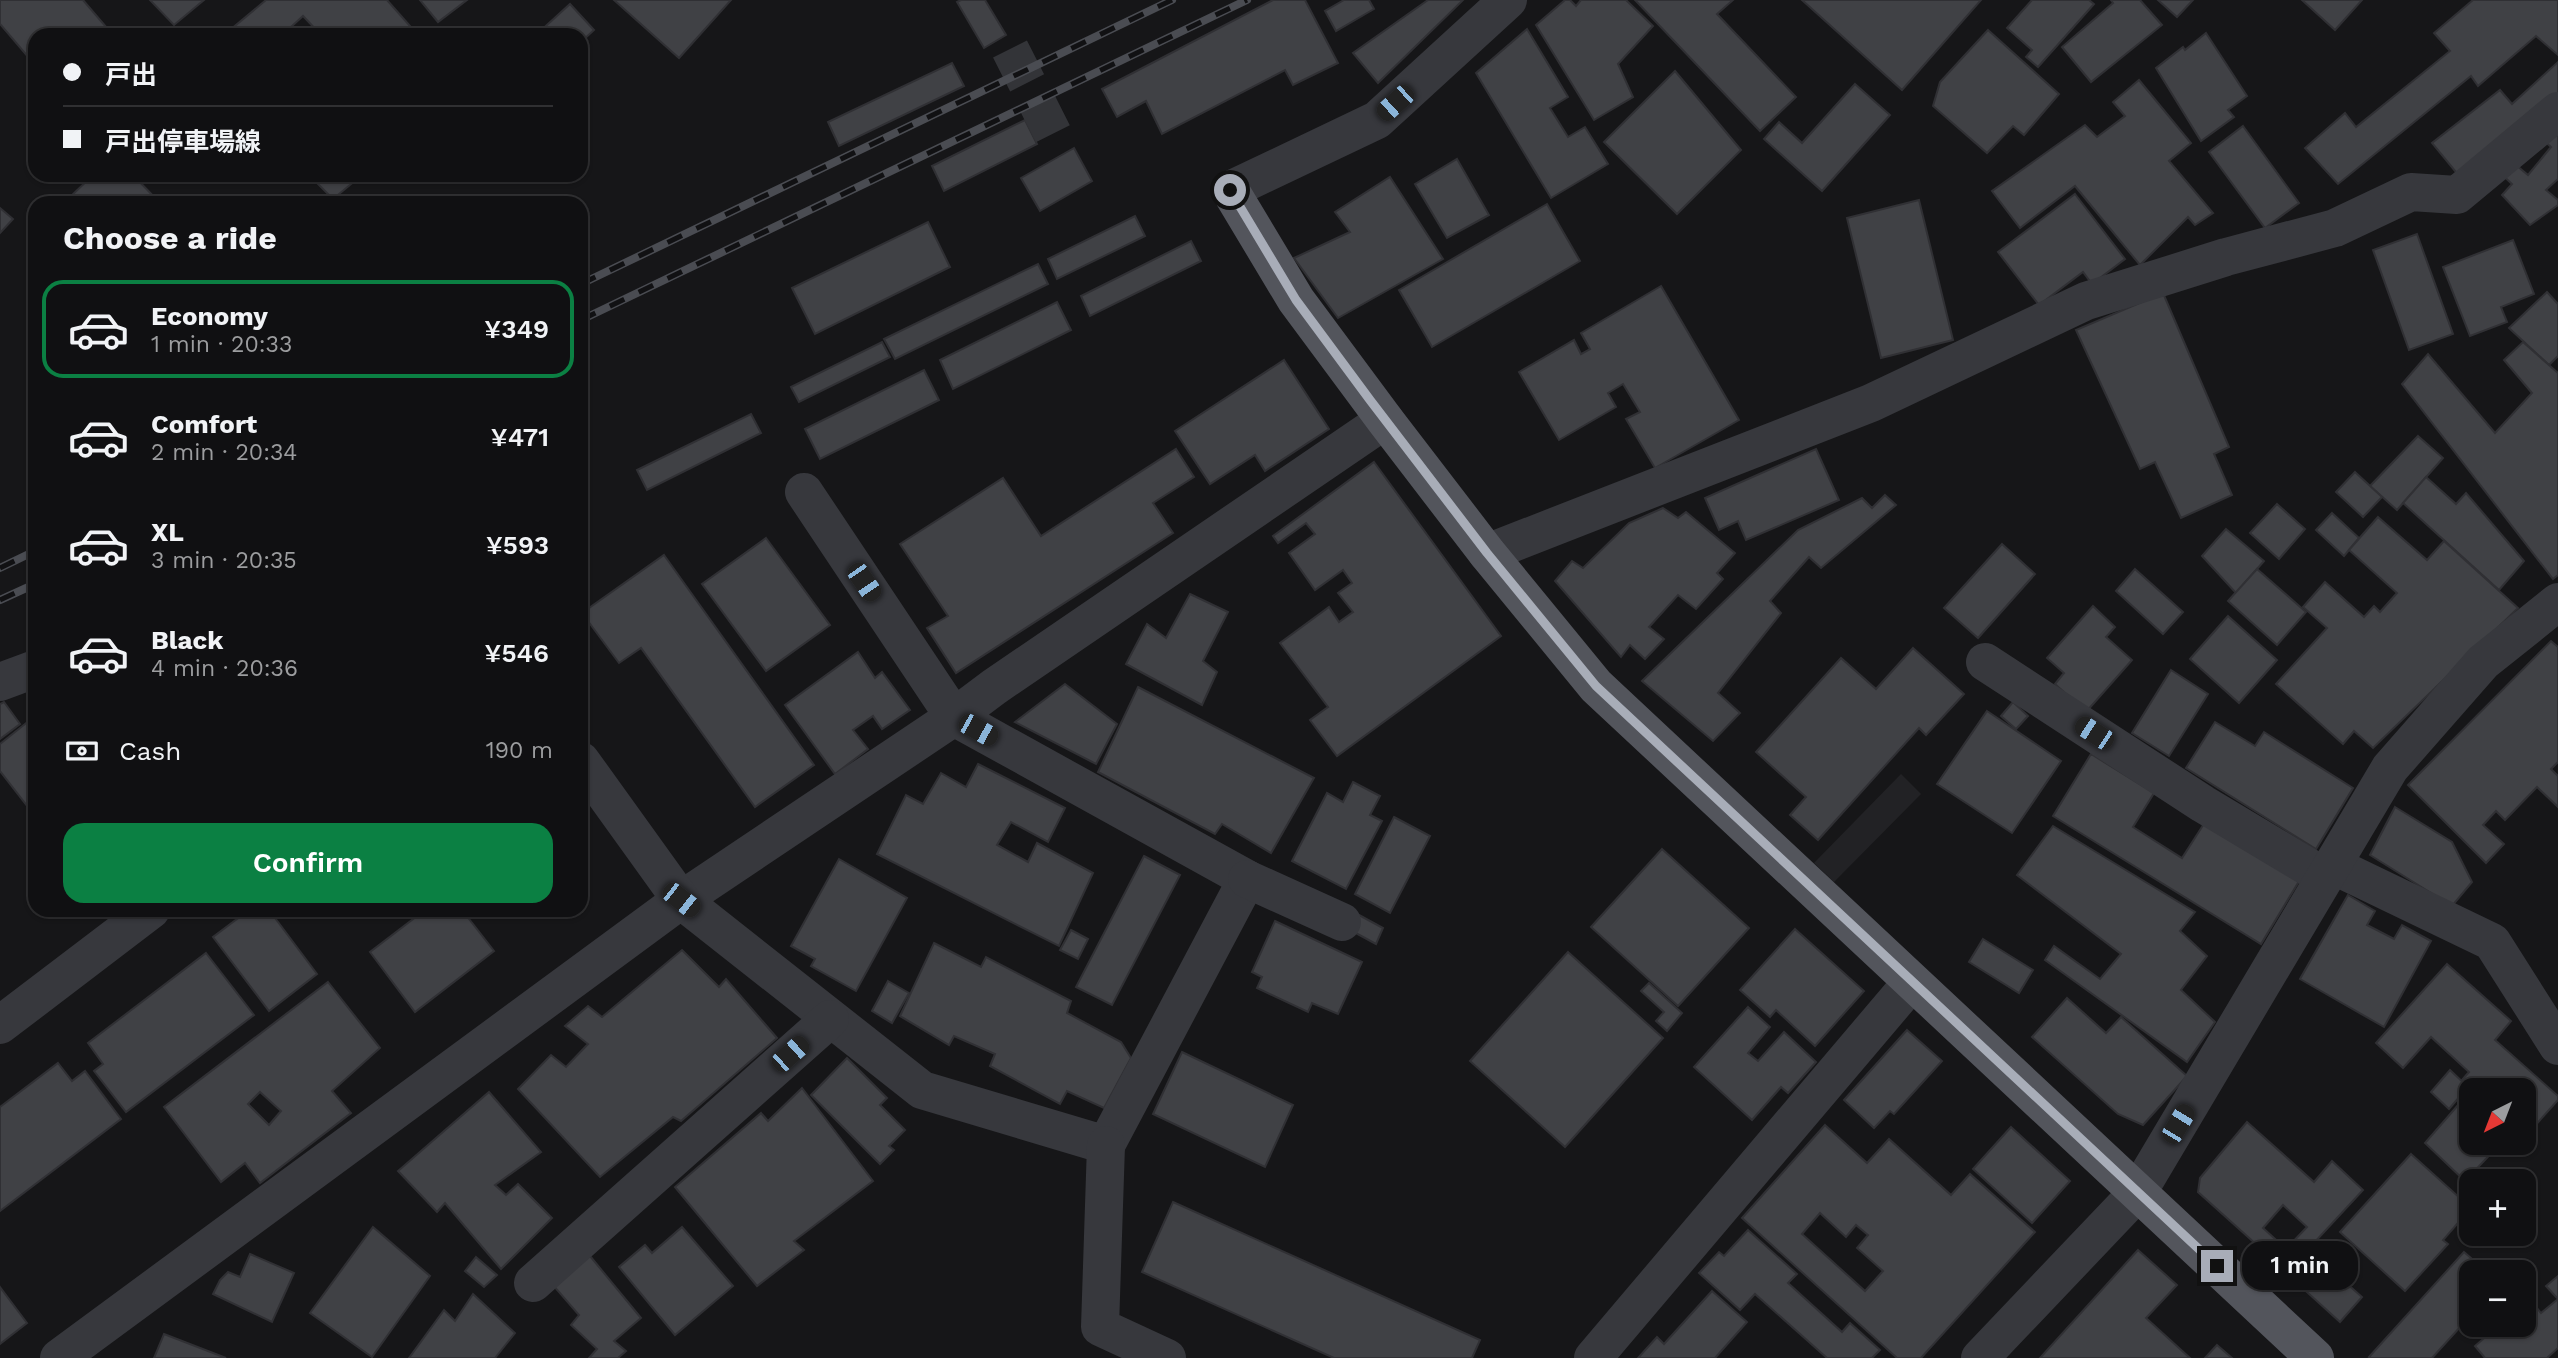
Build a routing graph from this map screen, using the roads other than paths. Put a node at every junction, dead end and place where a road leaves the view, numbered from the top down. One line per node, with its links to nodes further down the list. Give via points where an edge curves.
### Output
1 (1508, 0): 3 (street, via 1377,120)
2 (2558, 111): 6 (street, via 2457,195 2411,192 2335,228 2086,301 1871,403)
3 (1230, 190): 4 (main road, via 1296,300)
4 (1385, 420): 6 (main road); 11 (street)
5 (804, 492): 11 (street)
6 (1487, 553): 18 (main road, via 1596,686)
7 (2558, 603): 13 (street, via 2483,662 2390,768)
8 (1985, 662): 13 (street, via 2203,804)
9 (28, 672): 10 (street)
10 (0, 682)
11 (954, 717): 14 (street); 15 (street)
12 (588, 771): 15 (street)
13 (2328, 871): 21 (street, via 2492,942); 23 (street)
14 (1247, 879): 17 (street); 22 (street)
15 (681, 900): 19 (street); 25 (street)
16 (142, 917): 20 (street)
17 (1342, 922)
18 (1911, 983): 23 (main road); 27 (street)
19 (830, 1019): 22 (street, via 922,1090); 24 (street)
20 (0, 1025)
21 (2558, 1046)
22 (1106, 1145): 26 (street, via 1101,1327)
23 (2138, 1192): 28 (street); 29 (main road)
24 (533, 1283)
25 (59, 1358)
26 (1167, 1358)
27 (1593, 1358)
28 (1980, 1358)
29 (2315, 1358)

